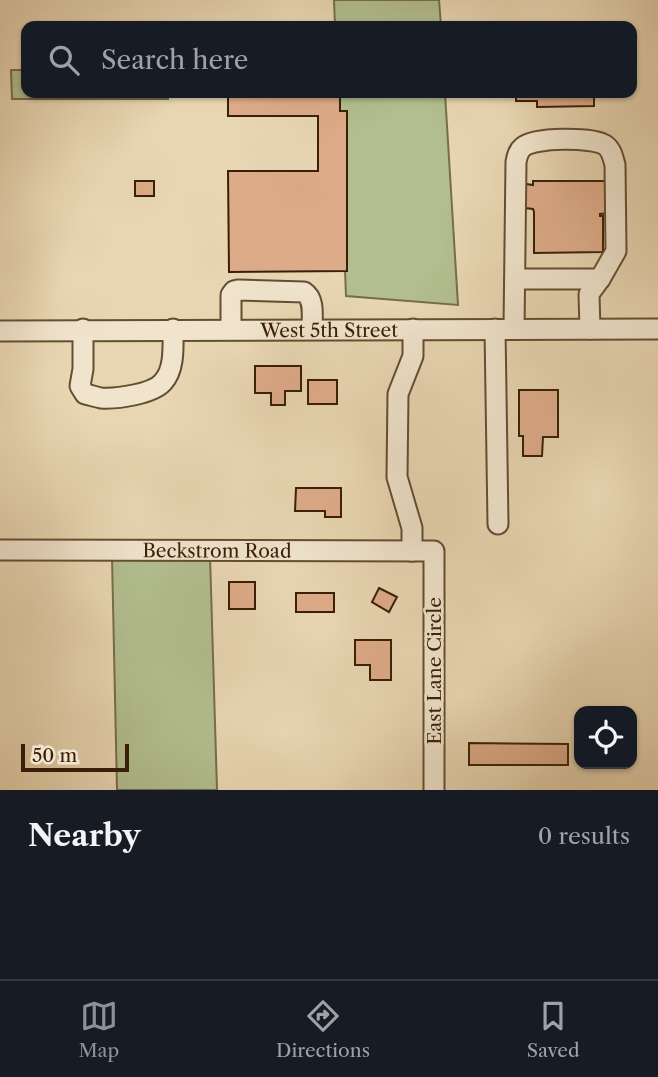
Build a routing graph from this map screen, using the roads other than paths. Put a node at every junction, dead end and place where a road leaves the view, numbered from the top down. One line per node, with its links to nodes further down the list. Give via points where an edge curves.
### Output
1 (515, 279): 2 (street); 2 (street, via 518,153 536,141 589,139 609,149 615,165 616,251); 8 (street)
2 (600, 279): 9 (street, via 589,294)
3 (83, 329): 4 (street, West 5th Street); 4 (street, via 80,386 85,394 102,398 152,391 164,381 171,367); 11 (street, West 5th Street)
4 (173, 329): 5 (street, West 5th Street)
5 (231, 329): 6 (street, West 5th Street); 6 (street, via 231,295 238,290 309,294)
6 (312, 329): 7 (street, West 5th Street)
7 (414, 329): 8 (street, West 5th Street); 14 (street, via 413,356 398,394 397,477 412,528)
8 (504, 329): 9 (street, West 5th Street); 12 (street)
9 (590, 329): 10 (street, West 5th Street)
10 (658, 329)
11 (0, 331)
12 (498, 524)
13 (0, 550): 14 (street, Beckstrom Road)
14 (412, 551): 15 (street, Beckstrom Road)
15 (433, 551): 16 (street, East Lane Circle)
16 (434, 790)

